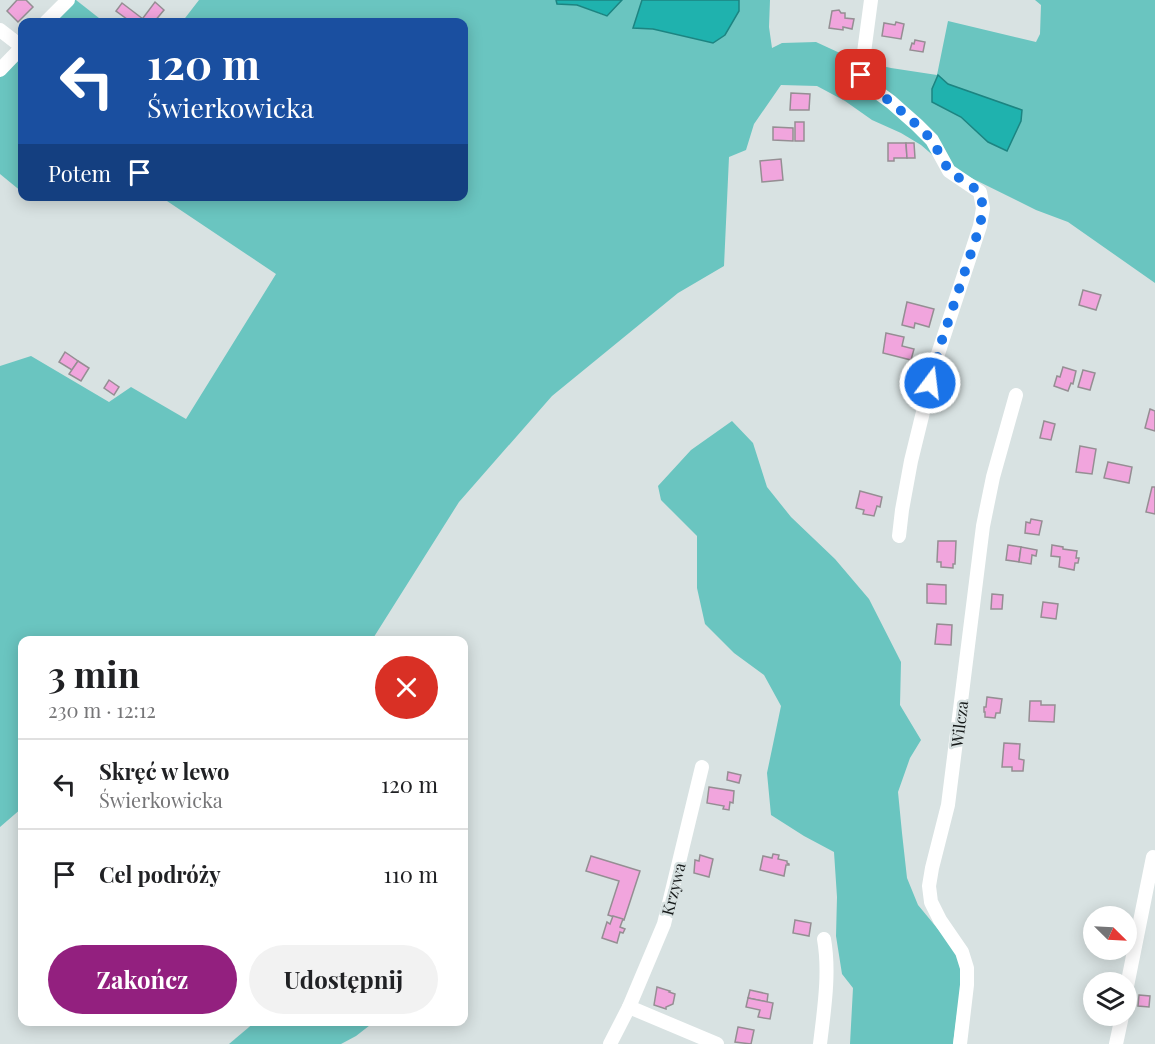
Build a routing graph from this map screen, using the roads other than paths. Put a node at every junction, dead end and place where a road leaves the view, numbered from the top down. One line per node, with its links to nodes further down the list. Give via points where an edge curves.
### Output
1 (68, 0): 3 (street)
2 (871, 0): 9 (street, via 861,75 932,140 949,171 980,192 983,208 935,363 911,462)
3 (50, 18)
4 (0, 30): 5 (street)
5 (18, 44)
6 (18, 51): 7 (street)
7 (0, 70)
8 (1016, 395): 19 (street, Wilcza, via 983,526 948,805 929,886 931,902 962,952 967,968)
9 (899, 536)
10 (702, 767): 14 (street, Krzywa, via 664,924)
11 (1153, 857): 13 (street)
12 (824, 939): 18 (street, via 826,968)
13 (1130, 972)
14 (629, 1007): 16 (street, Krzywa); 17 (street)
15 (1120, 1026): 20 (street)
16 (610, 1044)
17 (717, 1044)
18 (820, 1044)
19 (960, 1044)
20 (1116, 1044)

